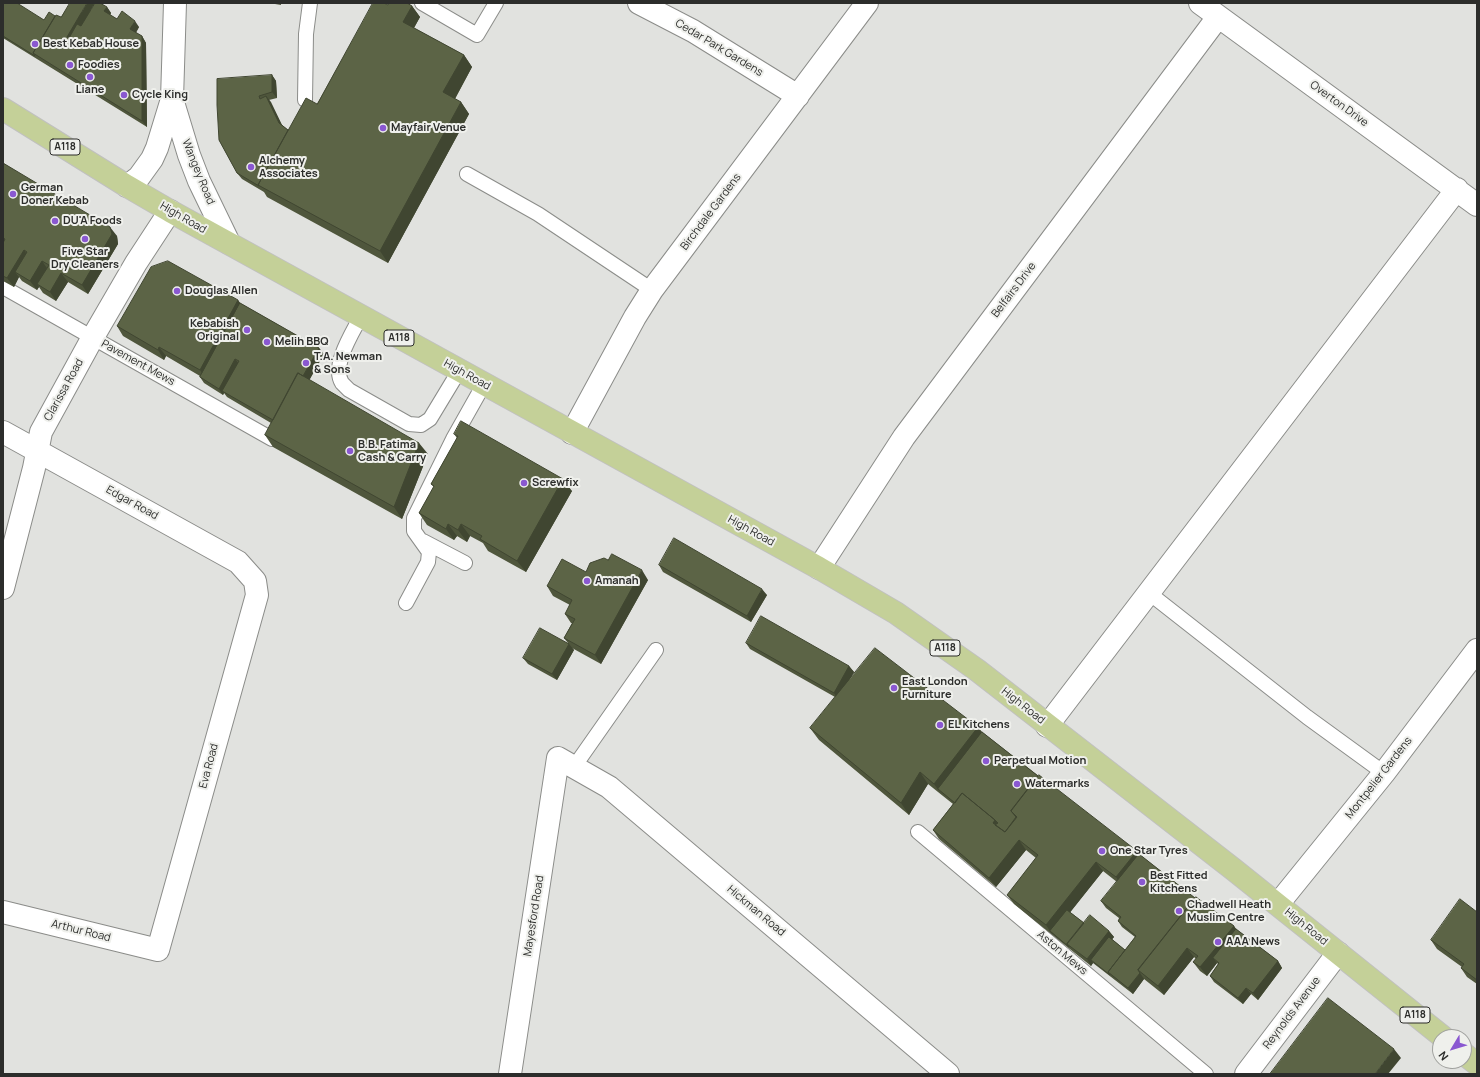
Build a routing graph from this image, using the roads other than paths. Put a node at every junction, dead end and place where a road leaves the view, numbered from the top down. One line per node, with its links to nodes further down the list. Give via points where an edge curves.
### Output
1 (175, 3): 10 (street, Wangey Road)
2 (310, 3): 11 (lane, via 306,34)
3 (422, 3): 4 (lane, via 477,35)
4 (496, 3)
5 (639, 3): 9 (street, Cedar Park Gardens, via 693,31)
6 (867, 3): 9 (street, Birchdale Gardens)
7 (1200, 3): 8 (street, Overton Drive)
8 (1218, 17): 15 (street, Overton Drive); 31 (street, Belfairs Drive, via 904,437)
9 (798, 96): 20 (street, Birchdale Gardens)
10 (172, 99): 14 (street, Wangey Road, via 152,160 139,177); 18 (street, Wangey Road, via 199,181)
11 (305, 100)
12 (3, 109): 14 (main road, High Road / A118)
13 (467, 174): 20 (lane, via 538,214)
14 (127, 186): 17 (main road, High Road / A118)
15 (1457, 189): 16 (street, Overton Drive); 34 (street)
16 (1477, 205)
17 (170, 211): 18 (main road, High Road / A118); 22 (street, Clarissa Road)
18 (229, 244): 21 (main road, High Road / A118)
19 (3, 287): 22 (lane, Pavement Mews)
20 (652, 290): 26 (street, Birchdale Gardens)
21 (361, 316): 23 (main road, High Road / A118); 23 (lane, via 342,353 339,370 342,382 349,390 409,424 421,425 430,419)
22 (93, 338): 27 (lane, Pavement Mews); 28 (street, Clarissa Road, via 41,432)
23 (459, 371): 24 (main road, High Road / A118)
24 (484, 384): 26 (main road, High Road / A118); 29 (lane, via 453,439 414,518 414,531)
25 (3, 432): 28 (street, Edgar Road)
26 (572, 433): 31 (main road, High Road / A118)
27 (272, 439)
28 (37, 450): 32 (street, Edgar Road, via 238,562); 33 (street, Clarissa Road)
29 (422, 541): 30 (lane); 35 (lane, via 429,552 428,562)
30 (465, 563)
31 (819, 568): 38 (main road, High Road / A118, via 896,613 977,670)
32 (255, 581): 44 (street, Eva Road, via 256,595)
33 (3, 588)
34 (1149, 593): 38 (street); 40 (lane, via 1307,717)
35 (406, 603)
36 (656, 650): 39 (lane)
37 (1477, 650): 40 (street, Montpelier Gardens)
38 (1048, 726): 42 (main road, High Road / A118)
39 (566, 763): 47 (street, Mayesford Road); 48 (street, Hickman Road, via 609,786)
40 (1384, 773): 42 (street, Montpelier Gardens)
41 (918, 832): 49 (lane, Aston Mews)
42 (1278, 904): 45 (main road, High Road / A118)
43 (3, 912): 44 (street, Arthur Road)
44 (158, 950)
45 (1338, 953): 46 (main road, High Road / A118); 50 (street, Reynolds Avenue)
46 (1433, 1029)
47 (510, 1074)
48 (948, 1074)
49 (1206, 1074)
50 (1246, 1074)

